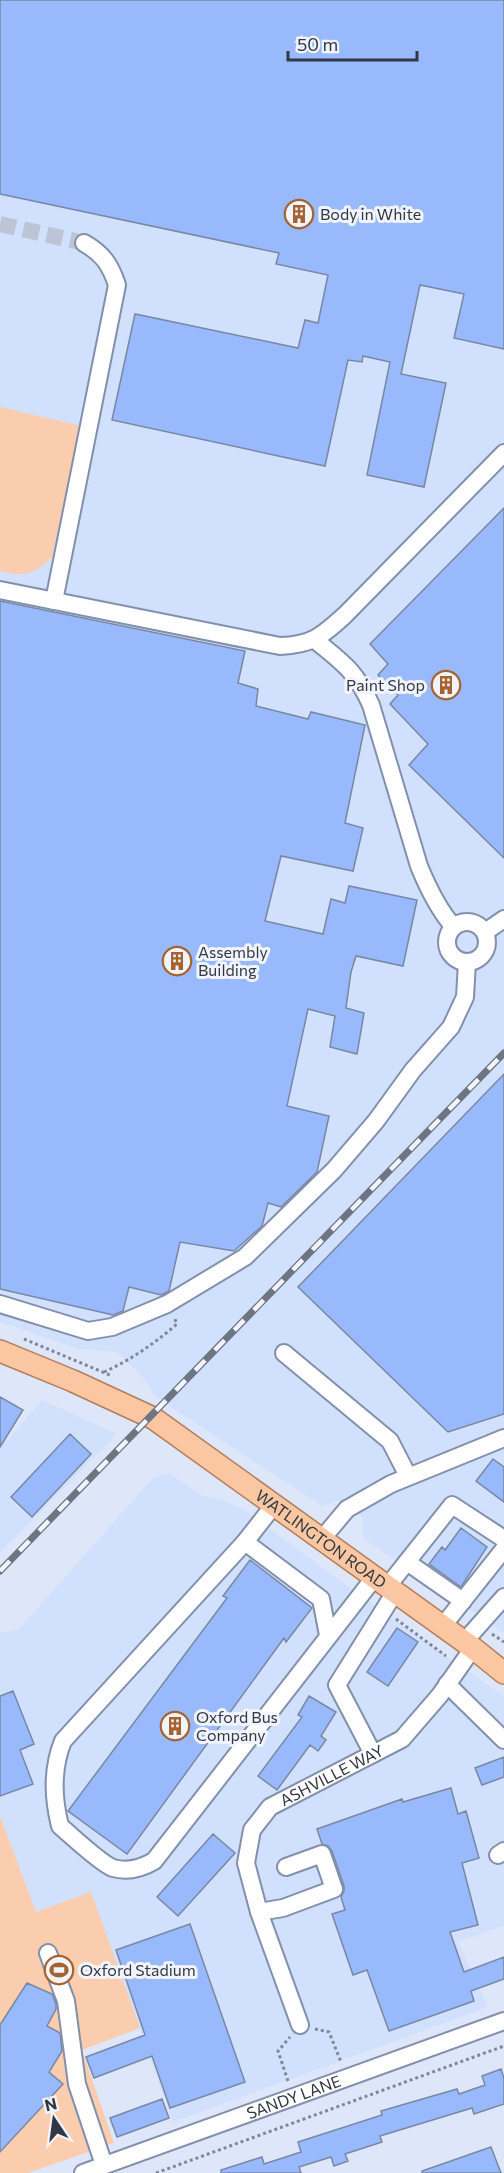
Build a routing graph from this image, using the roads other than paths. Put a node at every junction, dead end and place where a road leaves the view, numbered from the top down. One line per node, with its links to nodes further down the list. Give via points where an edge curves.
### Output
1 (84, 243): 4 (street, via 98,250 117,285)
2 (504, 453): 5 (street, via 345,615)
3 (0, 590): 4 (street)
4 (54, 601): 5 (street, via 280,646)
5 (315, 640): 7 (street, via 350,668 363,687 419,866 427,887)
6 (504, 920): 8 (street)
7 (453, 926): 8 (street, via 470,922); 9 (street, via 447,937 447,949 455,959)
8 (485, 932): 9 (street, via 484,952 477,960)
9 (467, 962): 10 (street, via 465,997 451,1027 334,1170 245,1257 167,1304 112,1327 88,1331)
10 (0, 1304)
11 (0, 1351): 15 (main road, WATLINGTON ROAD, via 153,1418)
12 (284, 1353): 14 (street, via 390,1441)
13 (504, 1438): 14 (street)
14 (408, 1476): 17 (street, via 347,1509)
15 (274, 1505): 17 (main road, WATLINGTON ROAD); 18 (street)
16 (504, 1539): 20 (street, via 452,1505)
17 (321, 1540): 21 (main road, WATLINGTON ROAD)
18 (245, 1542): 25 (street, via 321,1599); 25 (street, via 63,1741 57,1756 55,1791 60,1826 112,1867 144,1868 154,1861)
19 (504, 1549): 23 (street)
20 (407, 1562): 21 (street); 23 (street)
21 (385, 1586): 24 (main road, WATLINGTON ROAD); 25 (street); 29 (street, via 337,1685)
22 (504, 1597): 26 (street, ASHVILLE WAY)
23 (463, 1601): 24 (street)
24 (442, 1627): 26 (main road, WATLINGTON ROAD)
25 (328, 1635)
26 (487, 1658): 27 (street, ASHVILLE WAY)
27 (447, 1684): 28 (street); 29 (street, ASHVILLE WAY, via 402,1739)
28 (504, 1740)
29 (373, 1754): 31 (street, ASHVILLE WAY, via 270,1807 252,1830 246,1863)
30 (286, 1867): 31 (street, via 322,1854 334,1889 283,1908)
31 (259, 1912): 34 (street, ASHVILLE WAY)
32 (48, 1953): 35 (street, via 66,2001 77,2084)
33 (504, 2021): 35 (street, SANDY LANE)
34 (300, 2025)
35 (104, 2165): 36 (street, SANDY LANE)
36 (83, 2173)

